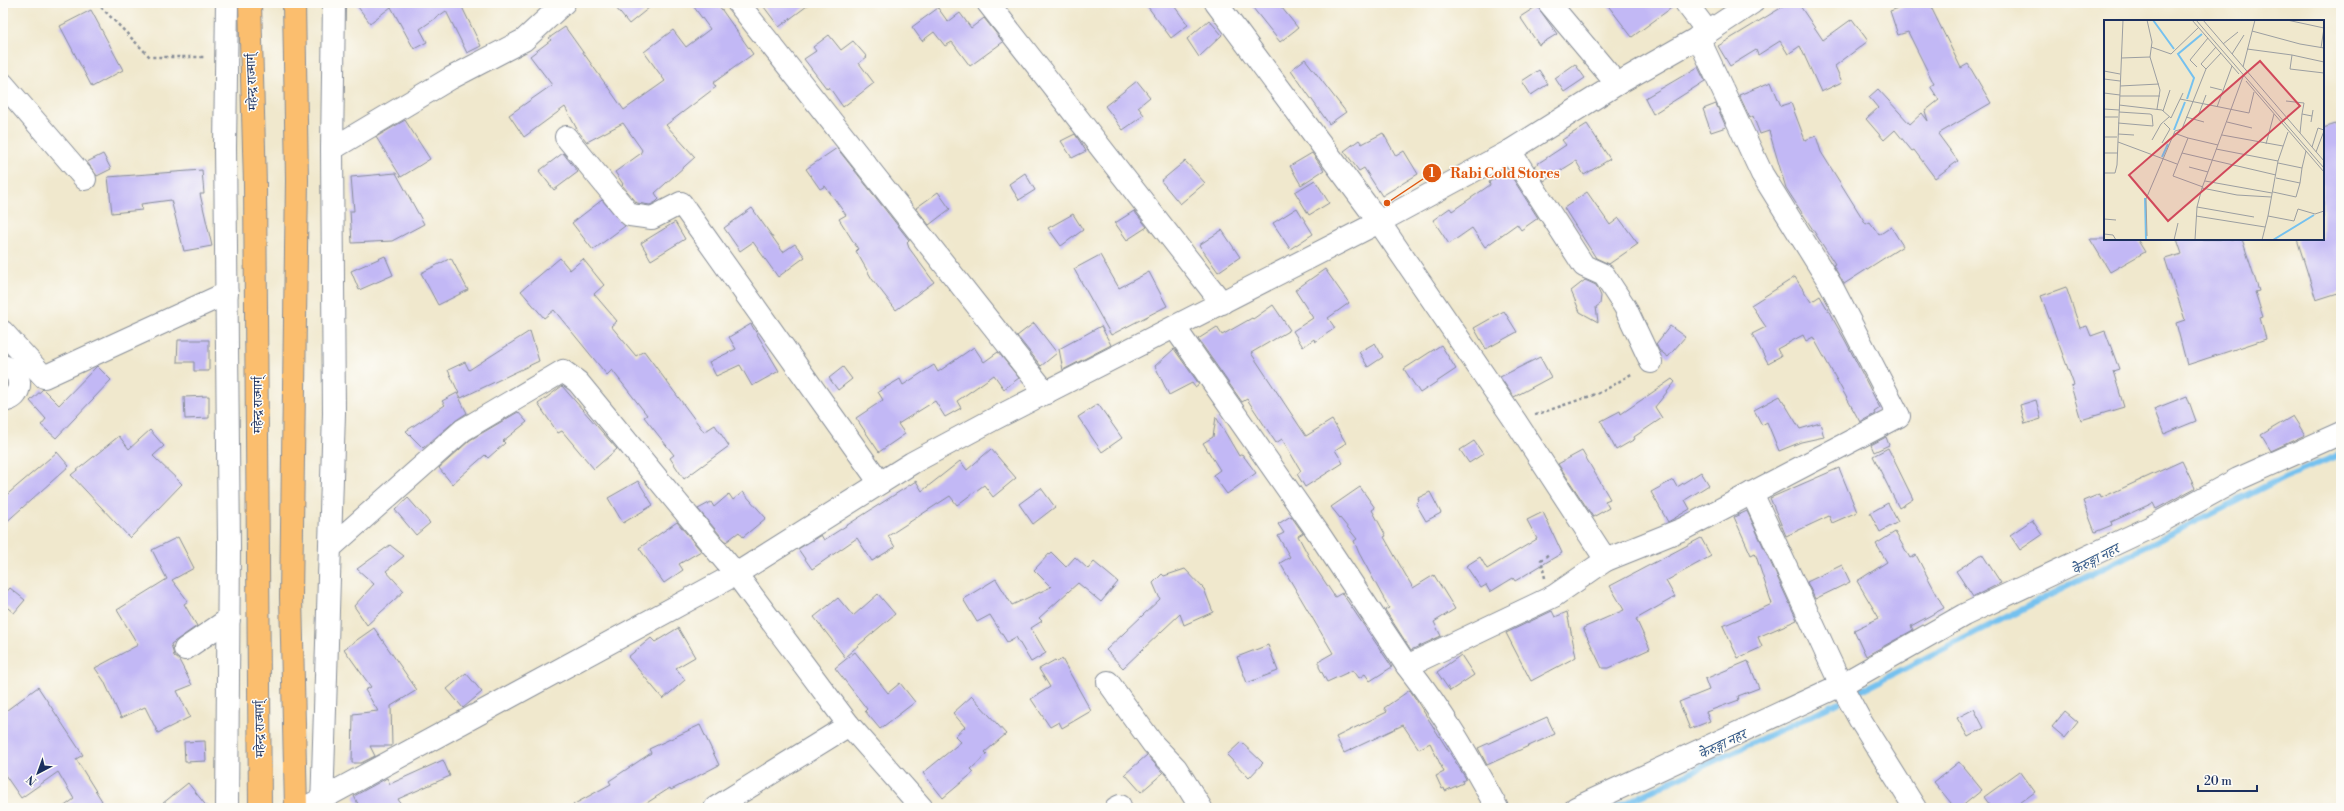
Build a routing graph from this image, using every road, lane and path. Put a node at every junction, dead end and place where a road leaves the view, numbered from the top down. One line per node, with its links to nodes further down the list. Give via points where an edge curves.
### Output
1 (97, 3): 14 (path, via 150,57)
2 (227, 3): 14 (street)
3 (250, 3): 45 (highway, महेन्द्र राज्मार्ग्, via 255,185)
4 (294, 3): 46 (highway, via 296,180 291,597)
5 (334, 3): 18 (street)
6 (564, 3): 18 (street, via 524,40 451,78)
7 (738, 3): 28 (street)
8 (988, 3): 23 (street)
9 (1216, 3): 21 (street)
10 (1549, 3): 16 (street)
11 (1686, 3): 13 (street)
12 (1752, 3): 13 (street)
13 (1703, 35): 16 (street); 33 (street, via 1762,174 1831,284 1899,416)
14 (226, 57): 22 (street)
15 (3, 84): 20 (street)
16 (1617, 84): 19 (street)
17 (566, 137): 32 (street, via 630,215 652,218 681,203)
18 (332, 148): 34 (street, via 334,413)
19 (1510, 151): 21 (street); 26 (street, via 1584,266 1604,275 1632,321)
20 (85, 179)
21 (1379, 222): 23 (street); 30 (street)
22 (226, 293): 27 (street, via 44,377); 37 (street)
23 (1222, 303): 24 (street)
24 (1175, 328): 28 (street); 39 (street, via 1319,534)
25 (3, 332): 27 (street)
26 (1651, 362): 30 (path, via 1602,392)
27 (15, 365): 29 (street, via 20,388 13,398)
28 (1046, 393): 32 (street)
29 (3, 401)
30 (1516, 422): 35 (street)
31 (2341, 433): 41 (street, via 2238,479 2151,527 1964,615)
32 (880, 483): 36 (street)
33 (1752, 493): 35 (street, via 1682,529); 41 (street)
34 (330, 548): 36 (street, via 463,430 563,371 578,382); 43 (street)
35 (1606, 560): 39 (street, via 1554,596)
36 (736, 574): 42 (street); 43 (street)
37 (229, 619): 38 (street); 44 (street)
38 (185, 649)
39 (1407, 666): 50 (street, via 1430,695 1468,753)
40 (1108, 682): 49 (street, via 1153,744 1176,768)
41 (1841, 684): 51 (street); 52 (street, via 1860,720)
42 (849, 725): 47 (street); 48 (street)
43 (316, 805)
44 (227, 808)
45 (260, 808)
46 (296, 808)
47 (715, 808)
48 (922, 808)
49 (1201, 808)
50 (1497, 808)
51 (1576, 808)
52 (1915, 808)

